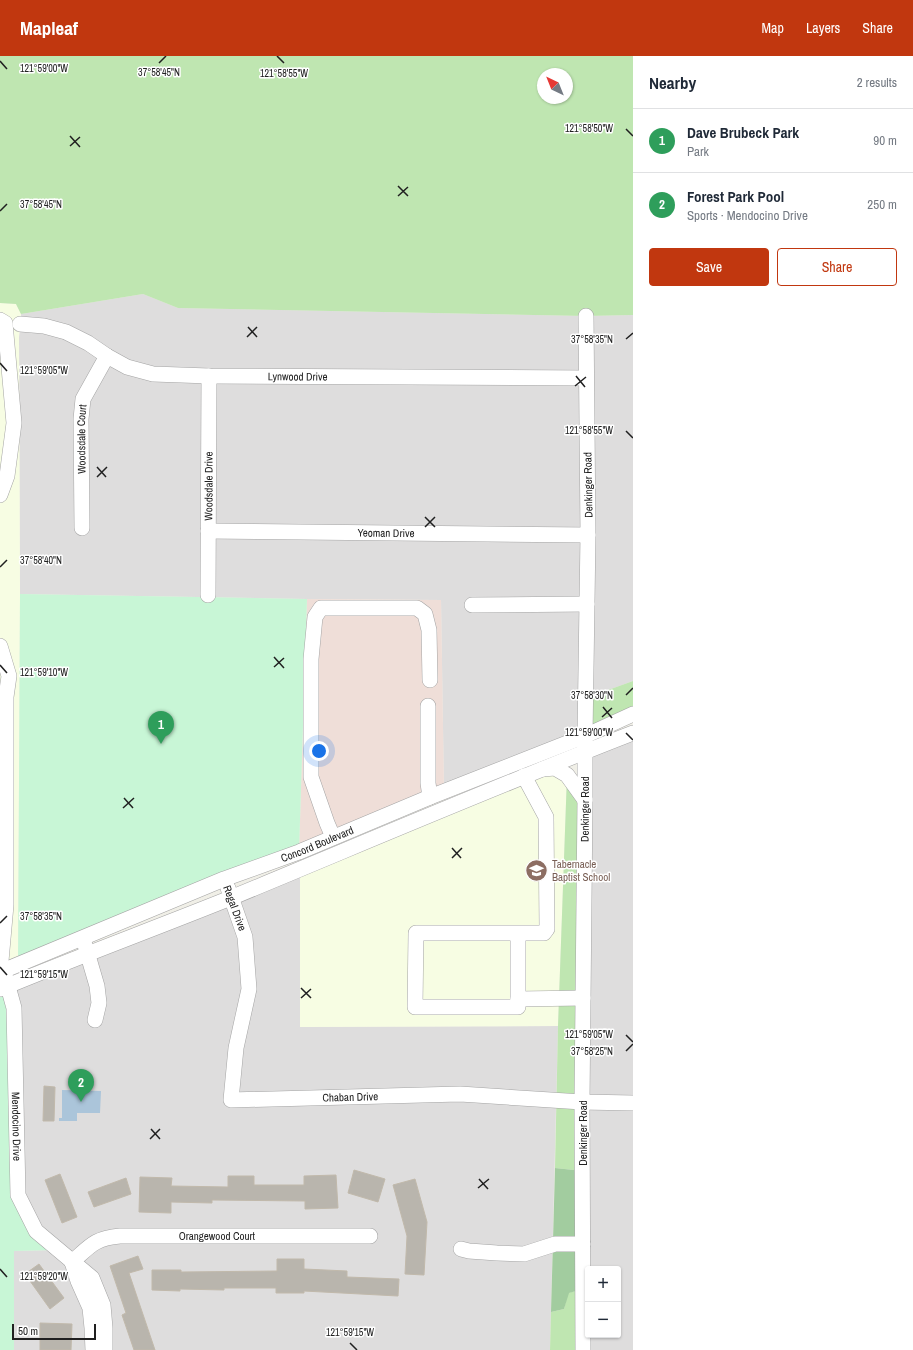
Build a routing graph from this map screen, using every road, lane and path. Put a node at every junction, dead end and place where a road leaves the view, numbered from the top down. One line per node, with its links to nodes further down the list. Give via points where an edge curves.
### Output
1 (586, 316): 6 (street, Denkinger Road)
2 (0, 320): 7 (street, via 5,323 14,424 7,476)
3 (20, 324): 4 (street, Lynwood Drive, via 44,326 66,332)
4 (107, 356): 5 (street, Lynwood Drive, via 127,367 153,374); 8 (street, Woodsdale Court, via 83,399)
5 (209, 376): 6 (street, Lynwood Drive); 9 (street, Woodsdale Drive)
6 (586, 378): 10 (street, Denkinger Road)
7 (0, 495)
8 (82, 528)
9 (208, 531): 10 (street, Yeoman Drive); 11 (street, Woodsdale Drive)
10 (588, 535): 12 (street, Denkinger Road)
11 (208, 595)
12 (587, 604): 13 (street); 19 (street, Denkinger Road)
13 (472, 605)
14 (0, 646): 28 (street, Mendocino Drive, via 9,676 6,698)
15 (430, 680): 25 (street, via 429,630 425,614 417,608 321,608 315,617 311,659 311,777)
16 (428, 706): 23 (street)
17 (633, 714): 19 (street, Concord Boulevard)
18 (633, 733): 20 (street, Concord Boulevard)
19 (585, 736): 20 (street, Denkinger Road); 23 (street, Concord Boulevard)
20 (585, 751): 21 (street, Concord Boulevard); 24 (street, Denkinger Road)
21 (538, 769): 22 (street, Concord Boulevard); 24 (street, via 556,768 567,775)
22 (524, 776): 27 (street, Concord Boulevard); 29 (street, via 546,817 547,929 544,933)
23 (430, 797): 25 (street, Concord Boulevard)
24 (586, 800): 36 (street, Denkinger Road)
25 (333, 837): 26 (street, Concord Boulevard)
26 (224, 879): 27 (street, Regal Drive); 32 (street, Concord Boulevard)
27 (232, 897): 30 (street, Regal Drive); 33 (street, Concord Boulevard)
28 (3, 903): 31 (street, Mendocino Drive)
29 (518, 933): 37 (street); 37 (street, via 416,933 416,1007 518,1007)
30 (245, 937): 39 (street, Chaban Drive, via 249,989 236,1048 231,1100 460,1094)
31 (2, 938): 34 (street, Mendocino Drive)
32 (84, 938): 33 (street); 34 (street, Concord Boulevard)
33 (88, 954): 35 (street, Concord Boulevard); 38 (street, via 99,1003)
34 (2, 972): 35 (street, Mendocino Drive)
35 (4, 988): 44 (street, Mendocino Drive, via 14,1008 18,1195 36,1231)
36 (583, 998): 37 (street); 39 (street, Denkinger Road)
37 (518, 999)
38 (95, 1020)
39 (582, 1102): 40 (street, Chaban Drive); 42 (street, Denkinger Road)
40 (633, 1103)
41 (370, 1236): 44 (street, Orangewood Court, via 120,1236 105,1238 89,1246)
42 (583, 1244): 43 (street, via 555,1244 524,1254); 47 (street, Denkinger Road)
43 (461, 1249)
44 (72, 1262): 45 (street, via 90,1308); 46 (street, Mendocino Drive, via 92,1278 103,1305)
45 (93, 1350)
46 (106, 1350)
47 (583, 1350)

